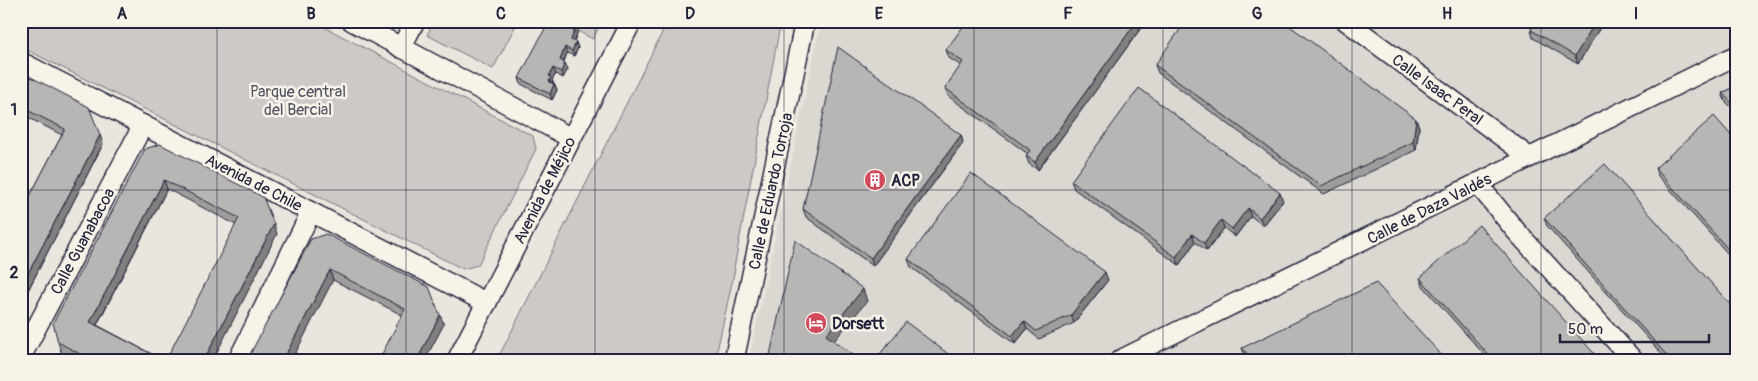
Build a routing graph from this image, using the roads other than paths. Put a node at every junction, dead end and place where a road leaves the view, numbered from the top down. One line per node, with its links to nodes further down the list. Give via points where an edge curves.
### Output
1 (352, 21): 6 (street)
2 (415, 21): 6 (street)
3 (632, 21): 10 (street, Avenida de Méjico)
4 (805, 21): 18 (street, Calle de Eduardo Torroja)
5 (1346, 21): 11 (street, Calle Isaac Peral)
6 (401, 48): 10 (street)
7 (1737, 55): 11 (street, Calle de Daza Valdés)
8 (21, 62): 9 (street, Avenida de Chile)
9 (143, 125): 13 (street, Avenida de Chile); 15 (street, Calle Guanabacoa)
10 (571, 138): 14 (street, Avenida de Méjico)
11 (1529, 157): 12 (street, Calle de Daza Valdés)
12 (1478, 184): 19 (street, Calle de Daza Valdés); 20 (street, via 1516,231)
13 (311, 212): 14 (street, Avenida de Chile); 16 (street)
14 (487, 303): 17 (street, Avenida de Méjico)
15 (22, 359)
16 (238, 360)
17 (457, 360)
18 (734, 360)
19 (1120, 360)
20 (1633, 360)

